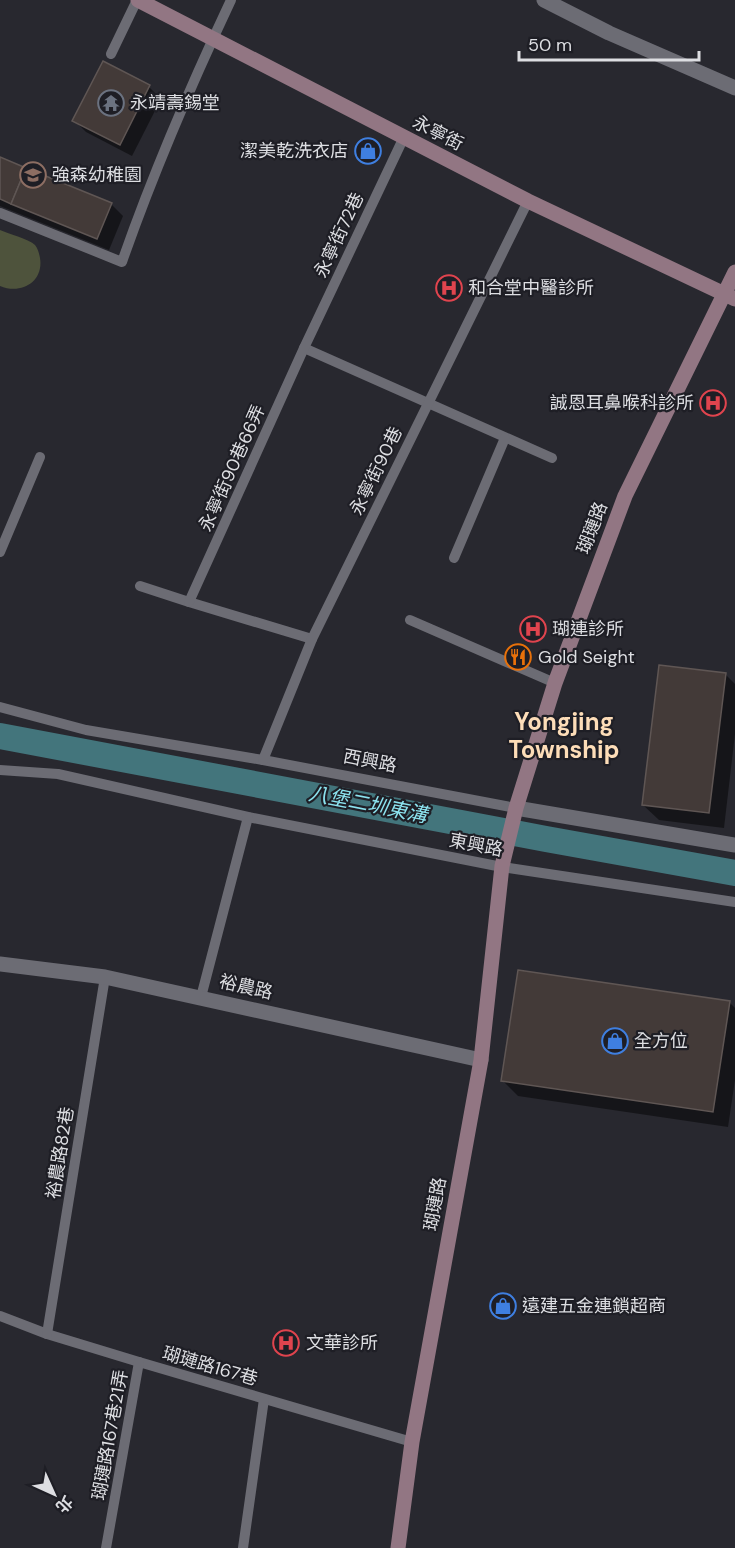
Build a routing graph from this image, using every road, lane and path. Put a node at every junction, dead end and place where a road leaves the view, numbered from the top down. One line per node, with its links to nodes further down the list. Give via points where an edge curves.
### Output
1 (138, 0): 4 (street, 永寧街); 5 (lane)
2 (231, 0): 4 (lane)
3 (544, 0): 6 (street)
4 (213, 39): 7 (street, 永寧街); 9 (lane, via 122,261)
5 (111, 54)
6 (735, 88)
7 (404, 137): 8 (street, 永寧街); 12 (lane, 永寧街72巷)
8 (528, 201): 11 (street, 永寧街); 13 (lane, 永寧街90巷)
9 (0, 213)
10 (735, 273): 11 (street, 瑚璉路)
11 (730, 296): 23 (street, 瑚璉路, via 625,496)
12 (304, 348): 13 (lane); 20 (lane, 永寧街90巷66弄)
13 (429, 403): 14 (lane); 22 (lane, 永寧街90巷)
14 (505, 438): 16 (lane); 18 (lane)
15 (40, 457): 17 (lane)
16 (552, 458)
17 (1, 546)
18 (454, 558)
19 (140, 586): 20 (lane)
20 (189, 602): 22 (lane)
21 (410, 620): 23 (lane)
22 (312, 639): 25 (lane, 永寧街90巷)
23 (555, 683): 27 (street, 瑚璉路)
24 (0, 707): 25 (lane, 西興路, via 86,730)
25 (263, 760): 27 (lane, 西興路)
26 (0, 770): 28 (lane, 東興路, via 58,774)
27 (515, 809): 29 (street, 西興路); 30 (street, 瑚璉路)
28 (248, 817): 30 (lane, 東興路); 34 (lane)
29 (735, 845)
30 (502, 867): 31 (lane, 東興路); 35 (street, 瑚璉路)
31 (735, 902)
32 (0, 963): 33 (street, 裕農路)
33 (105, 977): 34 (street, 裕農路); 37 (lane, 裕農路82巷)
34 (201, 997): 35 (street, 裕農路)
35 (482, 1060): 40 (street, 瑚璉路)
36 (0, 1316): 37 (lane, 瑚璉路167巷)
37 (47, 1334): 38 (lane, 瑚璉路167巷)
38 (139, 1362): 39 (lane, 瑚璉路167巷); 42 (lane, 瑚璉路167巷21弄)
39 (264, 1399): 40 (lane, 瑚璉路167巷); 43 (lane)
40 (412, 1442): 41 (street, 瑚璉路)
41 (402, 1547)
42 (106, 1548)
43 (243, 1548)

